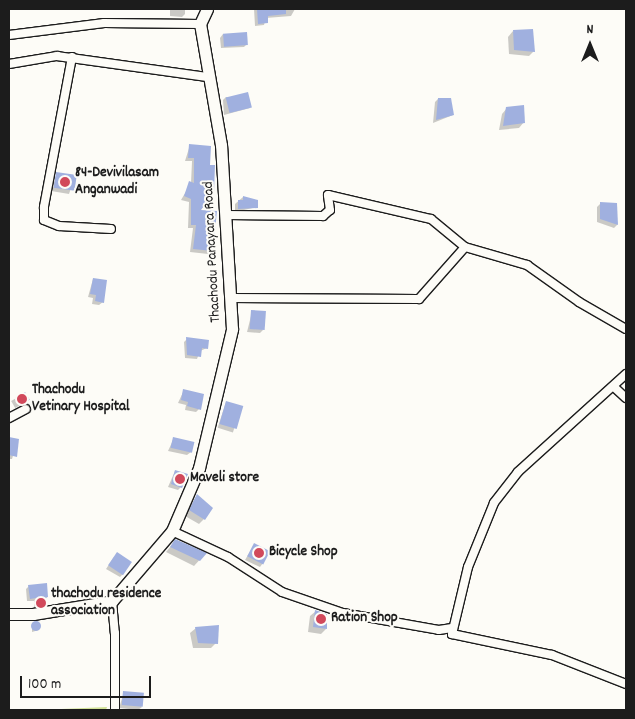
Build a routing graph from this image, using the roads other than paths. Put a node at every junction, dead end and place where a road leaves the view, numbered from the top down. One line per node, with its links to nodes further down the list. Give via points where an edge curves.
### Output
1 (207, 9): 2 (main road)
2 (200, 24): 3 (street, via 104,24); 6 (main road, Thachodu Panayara Road)
3 (9, 34)
4 (72, 57): 5 (street, via 56,56); 6 (street); 8 (street, via 44,220 59,226)
5 (9, 64)
6 (207, 76): 7 (main road, Thachodu Panayara Road, via 221,145)
7 (227, 215): 9 (street, via 322,216 330,210 328,195 431,219); 10 (main road, Thachodu Panayara Road)
8 (110, 229)
9 (465, 247): 10 (street, via 418,299); 11 (street, via 526,265 579,302)
10 (231, 298): 17 (main road, Thachodu Panayara Road, via 232,329 215,412 199,468)
11 (626, 329)
12 (626, 374): 13 (street)
13 (614, 387): 14 (street); 20 (street, via 518,472 494,502 468,568)
14 (626, 398)
15 (26, 409): 16 (street)
16 (9, 418)
17 (172, 531): 18 (main road, Thachodu Panayara Road); 20 (street, via 228,557 282,592 343,613 439,630)
18 (112, 601): 19 (main road, via 33,614); 22 (street)
19 (9, 614)
20 (452, 628): 21 (street, via 452,634 552,655)
21 (626, 684)
22 (115, 710)

